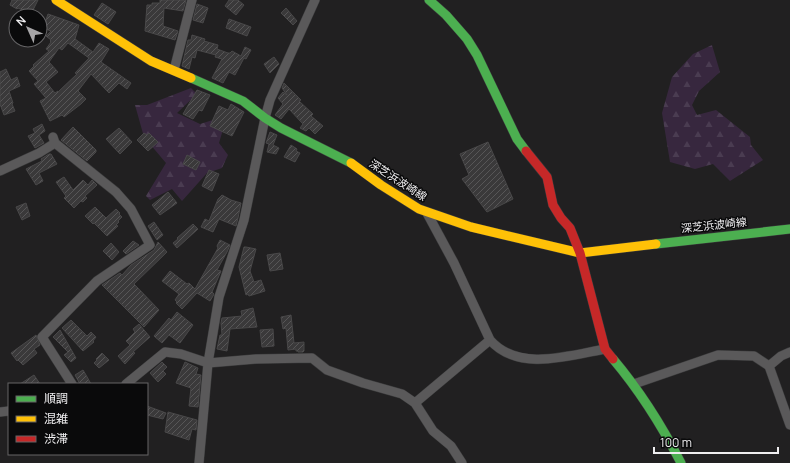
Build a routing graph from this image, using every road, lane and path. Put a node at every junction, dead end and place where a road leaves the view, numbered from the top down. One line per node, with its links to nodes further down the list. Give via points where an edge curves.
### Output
1 (56, 0): 5 (main road, 深芝浜波崎線, via 151,61)
2 (192, 0): 5 (street)
3 (315, 0): 6 (street, via 270,100)
4 (429, 0): 10 (main road, via 467,39 477,55 517,139 546,177 553,206 570,228)
5 (174, 70): 6 (main road, 深芝浜波崎線, via 243,101)
6 (265, 118): 8 (main road, 深芝浜波崎線, via 348,161); 14 (street, via 244,220 219,297)
7 (0, 171): 16 (street, via 39,153 54,140 116,192 131,209 150,245 97,281 42,337)
8 (427, 213): 10 (main road, 深芝浜波崎線, via 471,227); 11 (street)
9 (790, 229): 10 (main road, 深芝浜波崎線)
10 (580, 253): 12 (main road)
11 (490, 340): 12 (street, via 497,348 519,358 548,359); 19 (street)
12 (605, 349): 18 (main road)
13 (790, 352): 15 (street)
14 (208, 363): 17 (street, via 181,354 165,352); 19 (street, via 312,358 327,370 402,394); 21 (street)
15 (768, 366): 18 (street, via 754,356 718,355); 20 (street)
16 (71, 383)
17 (127, 383)
18 (634, 384): 23 (main road, via 664,430)
19 (415, 403): 22 (street, via 433,431 451,446)
20 (790, 425)
21 (199, 463)
22 (462, 463)
23 (681, 463)

